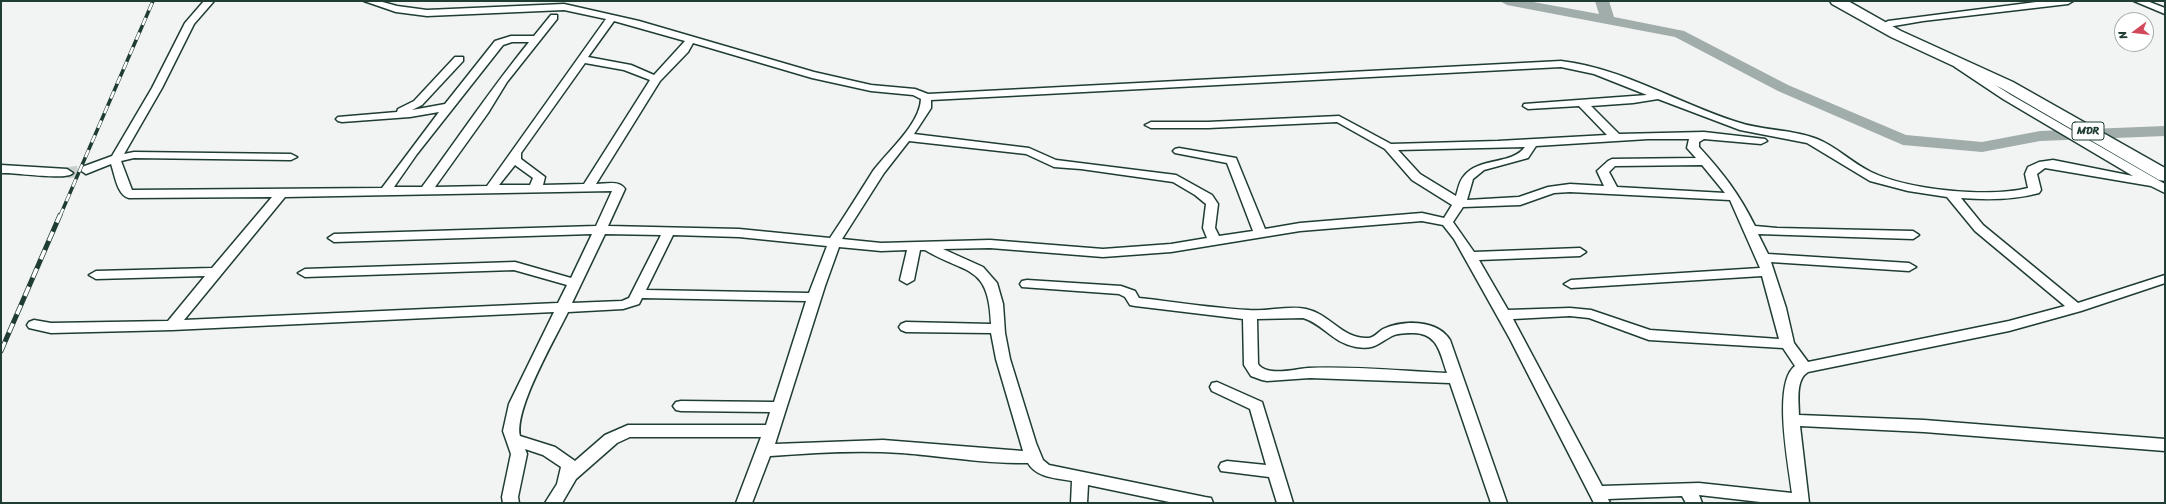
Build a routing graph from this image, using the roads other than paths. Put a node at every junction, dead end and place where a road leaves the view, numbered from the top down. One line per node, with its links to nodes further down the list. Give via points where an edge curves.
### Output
1 (209, 1): 37 (street, via 190,22 157,88)
2 (369, 1): 9 (street, via 396,9 427,13 554,7)
3 (1837, 1): 13 (main road, MDR)
4 (1848, 1): 10 (main road, MDR)
5 (2068, 1): 10 (street)
6 (2139, 1): 7 (street)
7 (2165, 11)
8 (554, 17): 11 (street)
9 (612, 17): 12 (street); 16 (street)
10 (1888, 24): 13 (main road, MDR)
11 (536, 39): 22 (street, via 511,39 499,43); 46 (street, via 503,81)
12 (691, 39): 17 (street); 19 (street, via 800,72 871,88 915,92)
13 (1910, 39): 14 (main road, MDR)
14 (1948, 57): 42 (main road, MDR, via 2025,94); 42 (street, via 2007,97 2124,165)
15 (459, 59): 23 (street, via 418,103)
16 (581, 59): 17 (street, via 627,67); 36 (street, via 514,153)
17 (656, 79): 43 (street)
18 (1660, 96): 19 (street, via 1591,68 1561,64); 20 (street); 26 (street)
19 (926, 97): 29 (street, via 926,108)
20 (1581, 102): 21 (street); 30 (street)
21 (1528, 106)
22 (448, 107): 23 (street); 47 (street)
23 (394, 115): 24 (street)
24 (342, 119)
25 (1151, 126): 33 (street, via 1230,125 1332,118 1347,122)
26 (1739, 127): 28 (street); 49 (street, via 1799,137 1813,142 1856,169 1888,183)
27 (1699, 136): 28 (street); 30 (street); 38 (street, via 1691,145)
28 (1724, 136): 32 (street)
29 (907, 137): 60 (street, via 1029,151 1054,163 1176,179 1208,198 1212,204 1209,228); 61 (street, via 879,172)
30 (1616, 138): 31 (street)
31 (1533, 143): 33 (street); 52 (street, via 1524,156 1480,168 1468,178)
32 (1774, 143)
33 (1389, 147): 52 (street, via 1416,177)
34 (1179, 151): 57 (street, via 1232,160)
35 (291, 157): 37 (street, via 134,155)
36 (514, 158): 44 (street, via 539,177); 45 (street)
37 (115, 159): 40 (street); 50 (street, via 129,194)
38 (1705, 161): 48 (street, via 1612,163 1603,171); 51 (street)
39 (1, 169): 41 (street, via 18,167)
40 (86, 170)
41 (67, 173)
42 (2159, 179): 49 (street, via 2043,164 2032,170 2035,190 2026,194 1994,196)
43 (589, 186): 44 (street); 55 (street, via 611,186 619,189)
44 (535, 187): 45 (street)
45 (491, 188): 46 (street)
46 (427, 189): 47 (street)
47 (386, 190): 50 (street)
48 (1612, 190): 51 (street); 52 (street, via 1570,188 1552,190 1520,201)
49 (1950, 193): 79 (street, via 1983,232)
50 (282, 194): 67 (street)
51 (1734, 197): 54 (street)
52 (1460, 204): 53 (street)
53 (1447, 222): 57 (street, via 1422,217); 64 (street)
54 (1750, 229): 58 (street); 65 (street)
55 (600, 230): 56 (street); 59 (street); 73 (street)
56 (669, 231): 61 (street, via 739,232); 76 (street)
57 (1260, 233): 60 (street)
58 (1913, 235)
59 (334, 238)
60 (1214, 241): 62 (street, via 1134,252 1103,253 990,244)
61 (835, 242): 62 (street, via 881,247); 77 (street)
62 (921, 246): 72 (street); 85 (street, via 976,269 985,276 995,294)
63 (1580, 252): 64 (street)
64 (1470, 256): 81 (street)
65 (1763, 258): 66 (street); 68 (street)
66 (1909, 267)
67 (218, 272): 70 (street); 83 (street)
68 (1767, 272): 75 (street); 86 (street)
69 (305, 273): 73 (street, via 514,266 545,277)
70 (96, 275)
71 (2165, 279): 79 (street)
72 (907, 280)
73 (575, 283): 78 (street)
74 (1027, 284): 80 (street, via 1121,290 1130,294 1135,302)
75 (1571, 284)
76 (637, 294): 77 (street); 78 (street, via 634,301 623,305)
77 (814, 297): 91 (street)
78 (564, 308): 83 (street); 94 (street, via 517,404 510,432)
79 (2076, 308): 87 (street, via 2009,326)
80 (1250, 315): 88 (street, via 1312,315 1346,341 1357,343 1377,341 1388,333 1399,330 1432,330 1443,340); 88 (street, via 1251,365 1252,369 1261,375 1310,373)
81 (1503, 315): 86 (street, via 1570,312 1591,314 1649,335); 103 (street)
82 (34, 325): 83 (street, via 51,328)
83 (172, 325)
84 (906, 326): 85 (street)
85 (998, 329): 97 (street, via 1002,356)
86 (1787, 344): 87 (street)
87 (1804, 368): 92 (street, via 1796,374 1793,387)
88 (1456, 378): 111 (street)
89 (1217, 387): 99 (street, via 1257,406)
90 (681, 406): 91 (street)
91 (780, 407): 93 (street)
92 (1793, 420): 95 (street, via 1924,426); 104 (street)
93 (770, 431): 96 (street); 100 (street, via 628,431 611,439)
94 (513, 440): 100 (street, via 549,451 569,464); 105 (street, via 518,454)
95 (2165, 445)
96 (763, 450): 97 (street, via 844,446 898,447 988,456); 107 (street)
97 (1034, 456): 101 (street, via 1039,466 1046,470)
98 (1227, 467): 99 (street)
99 (1276, 472): 110 (street)
100 (570, 475): 106 (street)
101 (1080, 477): 108 (street); 109 (street)
102 (1690, 496): 103 (street); 104 (street, via 1726,491)
103 (1600, 498)
104 (1800, 502)
105 (511, 503)
106 (553, 503)
107 (744, 503)
108 (1079, 503)
109 (1205, 503)
110 (1284, 503)
111 (1499, 503)

